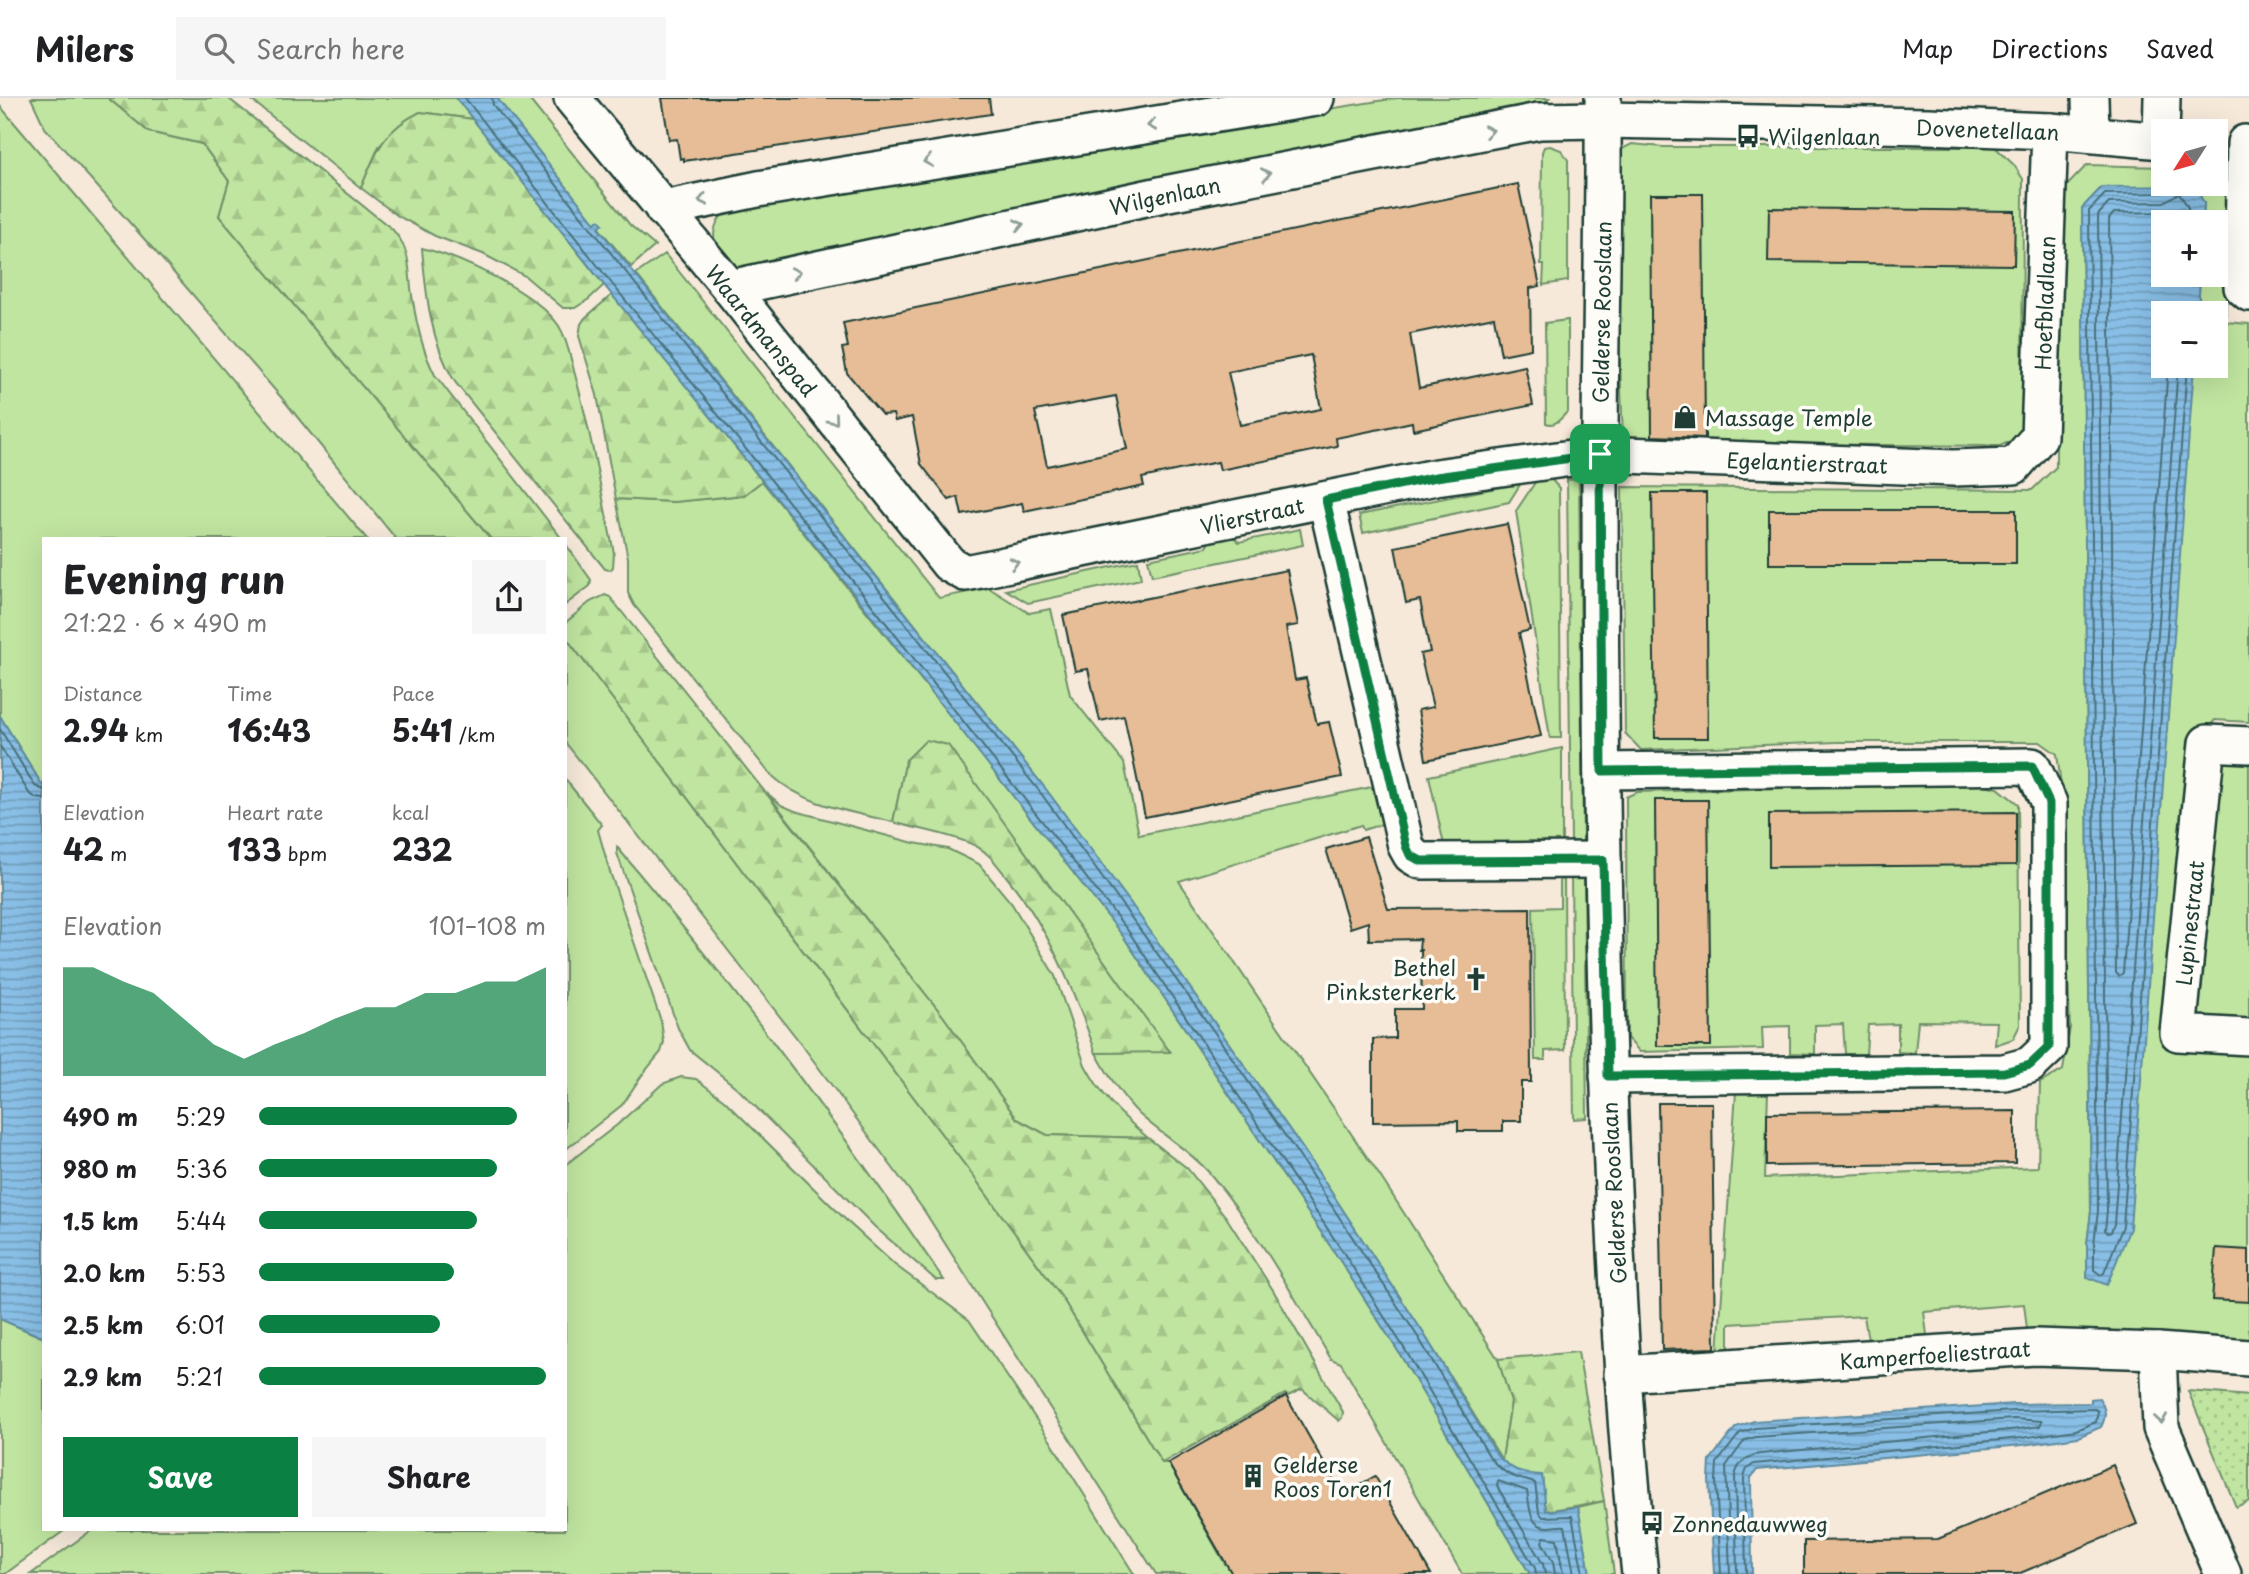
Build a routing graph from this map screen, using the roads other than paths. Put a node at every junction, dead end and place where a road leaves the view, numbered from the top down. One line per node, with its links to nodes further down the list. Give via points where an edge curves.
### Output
1 (572, 98): 12 (street, Waardmanspad)
2 (1316, 98): 12 (street, one-way to 12, via 758,189)
3 (2090, 98): 9 (street)
4 (2162, 98): 7 (street)
5 (1603, 109): 6 (street, Dovenetellaan); 13 (street, Wilgenlaan, one-way to 5, via 1150,197); 15 (street, Gelderse Rooslaan)
6 (1928, 112): 8 (street, Dovenetellaan)
7 (2162, 119)
8 (2050, 131): 9 (street, Dovenetellaan); 16 (street, Hoefbladlaan, via 2039,437)
9 (2091, 134): 10 (street, Dovenetellaan)
10 (2151, 140)
11 (2236, 143): 14 (street, via 2242,287)
12 (663, 209): 13 (street, Waardmanspad)
13 (730, 288): 18 (street, Waardmanspad, one-way to 18)
14 (2249, 293)
15 (1600, 454): 16 (street, Egelantierstraat, via 1953,468); 17 (street, Vlierstraat, via 1436,477); 20 (street, Gelderse Rooslaan)
16 (2014, 466)
17 (1326, 500): 18 (street, Vlierstraat, one-way to 17, via 965,573); 21 (street, via 1410,855 1421,861)
18 (949, 564)
19 (2249, 745): 22 (street, Lupinestraat, via 2207,743 2178,1033)
20 (1602, 771): 21 (street, Gelderse Rooslaan); 23 (street, via 2032,766 2049,803 2049,1047 2030,1065 2004,1072)
21 (1603, 860): 23 (street, Gelderse Rooslaan)
22 (2249, 1037)
23 (1608, 1076): 26 (street, Gelderse Rooslaan)
24 (2158, 1351): 25 (street, Kamperfoeliestraat); 26 (street, Kamperfoeliestraat, via 2035,1348); 28 (street, one-way to 28, via 2161,1428)
25 (2249, 1358)
26 (1622, 1374): 27 (street, Gelderse Rooslaan)
27 (1640, 1574)
28 (2223, 1574)

